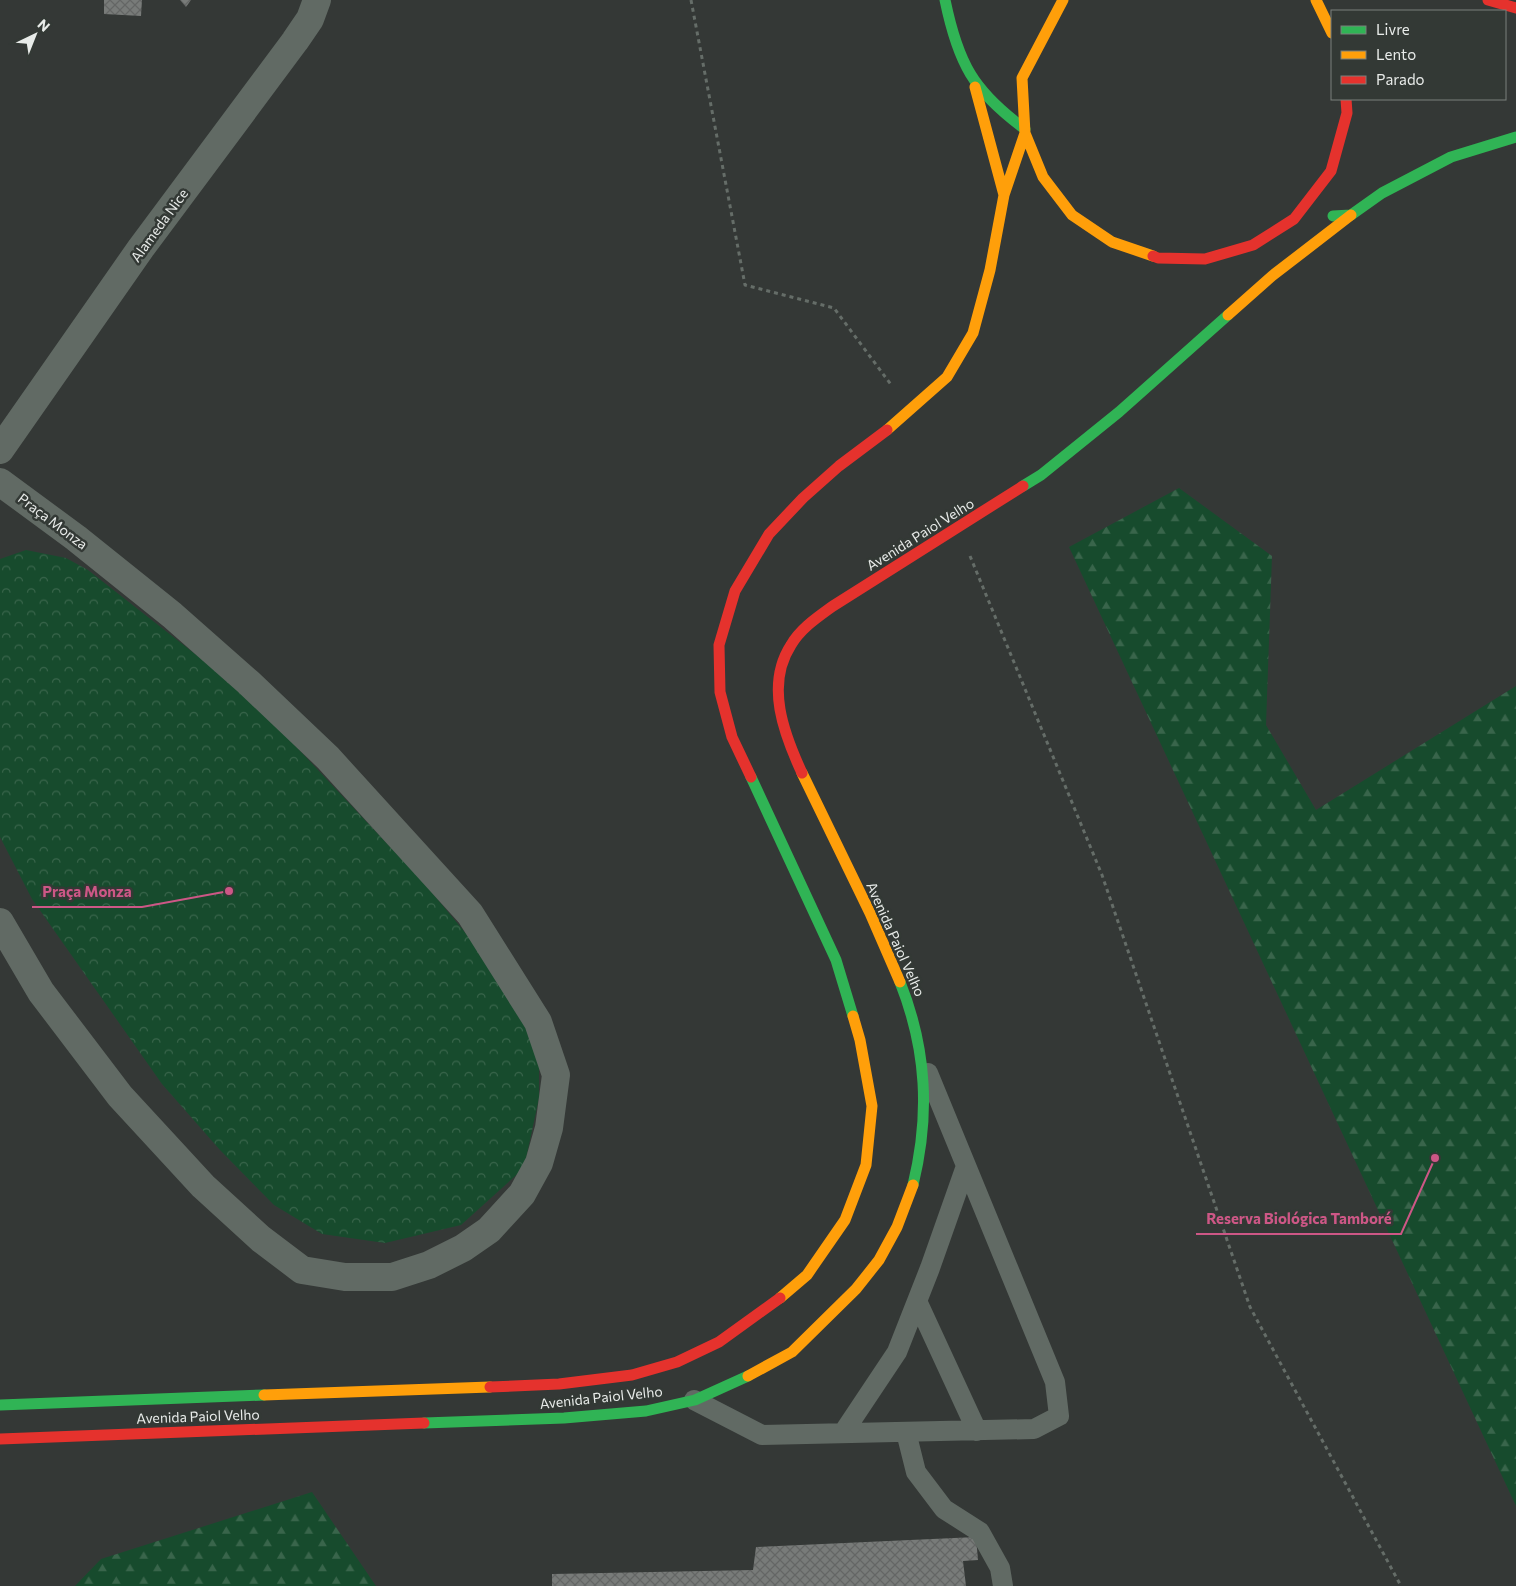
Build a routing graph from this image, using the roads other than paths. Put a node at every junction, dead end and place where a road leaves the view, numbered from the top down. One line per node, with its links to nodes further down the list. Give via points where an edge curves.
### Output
1 (316, 0): 18 (street, Alameda Nice, via 310,19 295,41 141,248)
2 (945, 0): 8 (main road, via 959,49)
3 (1063, 0): 10 (main road, via 1022,78)
4 (1316, 0): 7 (main road)
5 (1488, 0): 6 (main road)
6 (1516, 8)
7 (1331, 32)
8 (974, 81): 10 (main road, via 998,109); 12 (main road)
9 (1346, 100): 14 (main road, via 1347,113 1331,171)
10 (1025, 131): 12 (main road, Avenida Paiol Velho); 14 (main road, via 1043,177 1072,215 1112,242 1148,255 1205,259 1253,245)
11 (1516, 137): 13 (main road, Avenida Paiol Velho, via 1451,157 1382,193)
12 (1004, 195): 25 (main road, Avenida Paiol Velho, via 990,270 973,333 947,377 839,466 770,534 735,591 719,645 720,692 732,737 836,960 860,1040 872,1106 866,1165 849,1210 807,1275 770,1307 719,1342 677,1362 632,1375 558,1384)
13 (1351, 216): 14 (main road); 17 (main road, Avenida Paiol Velho)
14 (1292, 220): 15 (main road)
15 (1284, 239)
16 (1278, 256): 17 (main road)
17 (1272, 276): 21 (main road, Avenida Paiol Velho, via 1126,406 1041,475 816,618 799,632 781,664 778,686 782,722 801,770 893,963 911,1011)
18 (0, 450)
19 (0, 482): 20 (street, Praça Monza, via 172,614 248,682 328,758 470,914 538,1022 556,1075 549,1128 539,1163 522,1194 489,1230 429,1265 392,1277 346,1277 302,1270 261,1239 203,1186 120,1096 41,992)
20 (0, 922)
21 (922, 1059): 22 (lane); 24 (main road, Avenida Paiol Velho, via 925,1116 921,1160 907,1207 884,1253 836,1310 788,1354 744,1379)
22 (966, 1166): 23 (lane); 26 (lane, via 1055,1382 1059,1416 1034,1429)
23 (917, 1301): 26 (lane); 28 (lane, via 897,1352)
24 (694, 1400): 28 (lane, via 762,1435); 29 (main road, Avenida Paiol Velho, via 660,1408 564,1418)
25 (0, 1404)
26 (977, 1430): 27 (lane)
27 (906, 1432): 28 (lane); 30 (lane, via 916,1472 944,1508 980,1532 1000,1568)
28 (843, 1433)
29 (0, 1439)
30 (1002, 1586)

